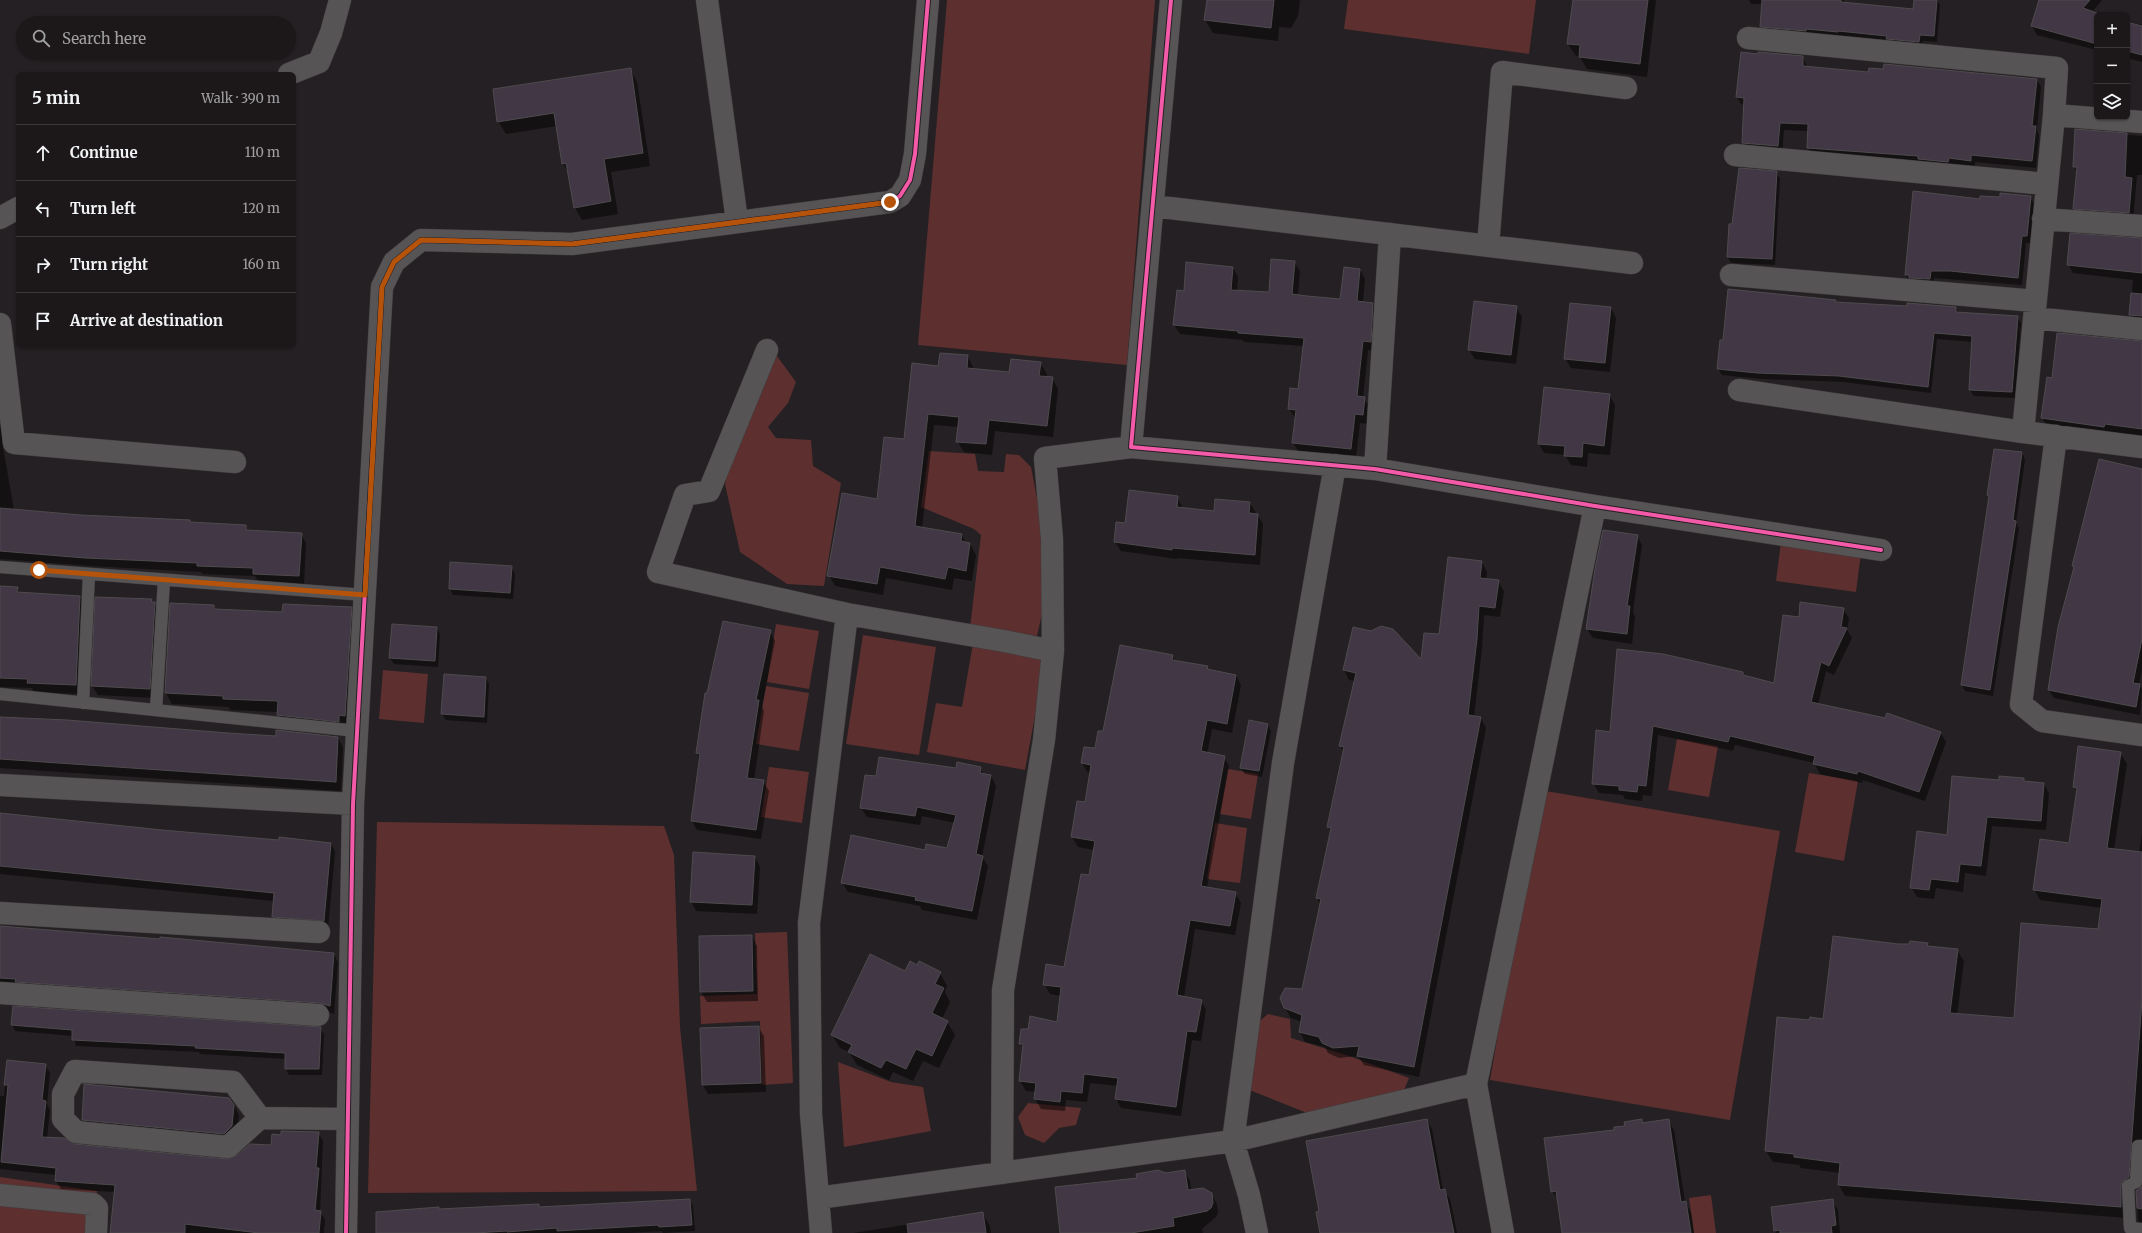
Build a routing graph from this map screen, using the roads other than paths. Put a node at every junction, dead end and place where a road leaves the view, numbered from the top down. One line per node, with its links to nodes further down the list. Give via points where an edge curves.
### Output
1 (340, 0): 6 (street, via 332,33 318,62)
2 (707, 0): 16 (street)
3 (928, 0): 16 (street, via 915,154 910,180 900,196 890,202)
4 (1171, 0): 12 (street)
5 (1748, 38): 8 (street, via 2057,68)
6 (294, 72)
7 (1626, 88): 19 (street, via 1502,72)
8 (2054, 115): 9 (street); 11 (street)
9 (2142, 122)
10 (1735, 155): 11 (street)
11 (2046, 184): 15 (street)
12 (1153, 206): 18 (street); 31 (street)
13 (16, 209): 14 (street)
14 (0, 218)
15 (2043, 219): 17 (street); 22 (street)
16 (737, 222): 41 (street, via 572,244 421,240 394,262 382,287)
17 (2142, 226)
18 (1390, 234): 19 (street); 35 (street)
19 (1488, 246): 20 (street)
20 (1632, 263)
21 (1731, 275): 22 (street)
22 (2034, 309): 26 (street); 29 (street)
23 (0, 318): 24 (street)
24 (16, 320)
25 (0, 324): 33 (street, via 14,443)
26 (2142, 329)
27 (767, 350): 42 (street, via 709,491 685,495 658,572)
28 (1739, 390): 29 (street)
29 (2022, 432): 30 (street)
30 (2056, 436): 32 (street); 48 (street, via 2021,704 2042,721)
31 (1131, 447): 34 (street); 43 (street, via 1046,458 1052,540)
32 (2142, 447)
33 (235, 462)
34 (1335, 465): 35 (street); 58 (street, via 1283,763)
35 (1374, 469): 36 (street)
36 (1595, 506): 37 (street); 55 (street)
37 (1881, 550)
38 (0, 567): 39 (lane)
39 (89, 574): 40 (lane); 45 (lane)
40 (164, 580): 41 (lane); 46 (lane)
41 (365, 595): 47 (street)
42 (847, 614): 43 (street); 62 (street, via 809,923 811,1114)
43 (1053, 651): 60 (street, via 1044,740 1003,990)
44 (0, 694): 45 (lane)
45 (83, 703): 46 (lane)
46 (156, 710): 47 (lane)
47 (357, 731): 50 (street)
48 (2142, 735)
49 (0, 785): 50 (street)
50 (353, 804): 57 (street)
51 (0, 913): 52 (street)
52 (319, 932)
53 (0, 993): 54 (street)
54 (318, 1015)
55 (1476, 1084): 58 (street); 68 (street)
56 (260, 1118): 56 (street, via 228,1147 76,1132 63,1119 62,1094 75,1071 233,1082); 57 (street)
57 (347, 1119): 65 (street)
58 (1233, 1141): 60 (street); 67 (street, via 1249,1195)
59 (2142, 1146): 63 (lane, via 2138,1146 2136,1182 2128,1186 2128,1207 2130,1228)
60 (1002, 1173): 62 (street)
61 (0, 1196): 64 (street, via 94,1204 97,1208)
62 (818, 1198): 66 (street)
63 (2142, 1229)
64 (96, 1233)
65 (346, 1233)
66 (821, 1233)
67 (1256, 1233)
68 (1503, 1233)

